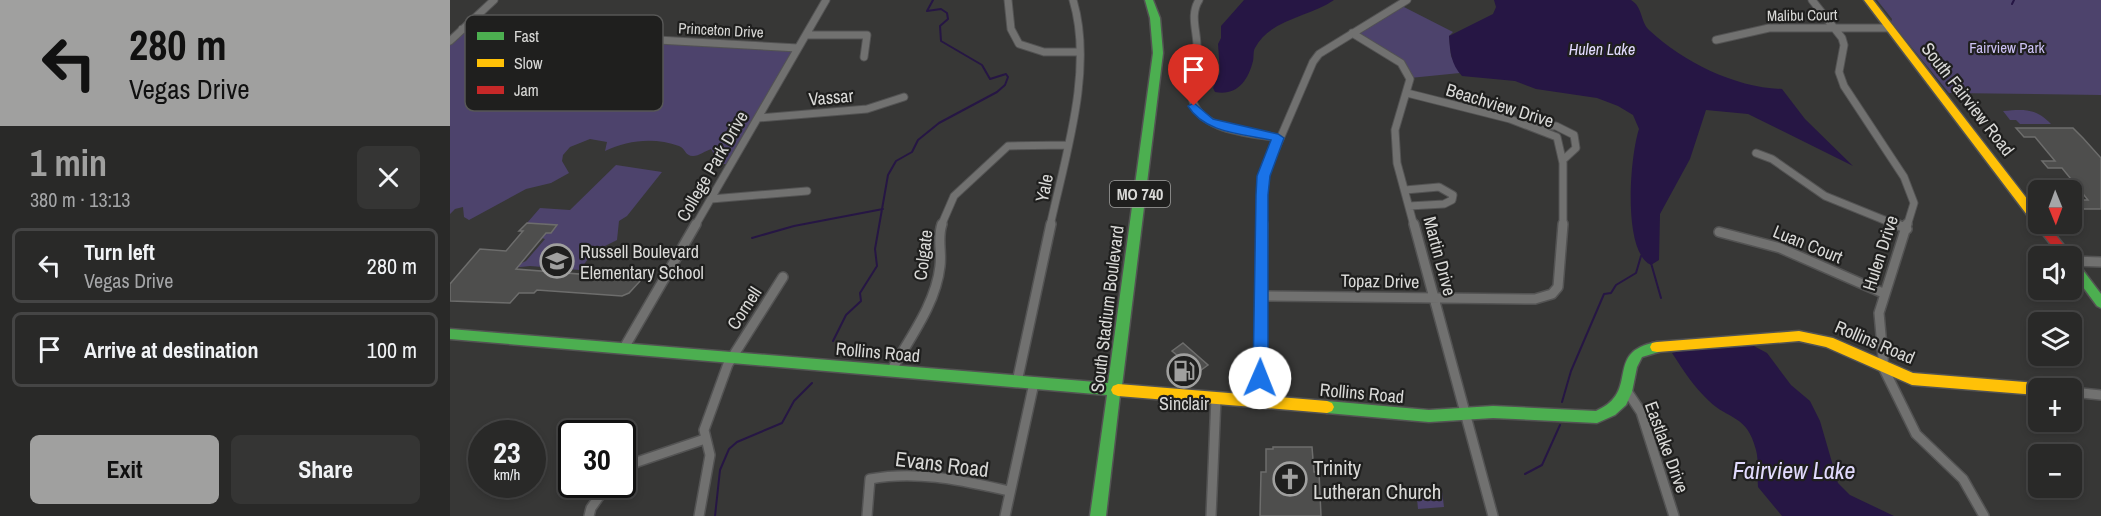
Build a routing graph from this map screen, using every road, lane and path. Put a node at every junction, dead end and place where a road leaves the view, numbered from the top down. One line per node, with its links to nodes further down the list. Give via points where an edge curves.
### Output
1 (826, 0): 17 (street, College Park Drive)
2 (1008, 0): 22 (street, via 1013,36 1019,45 1034,51)
3 (1073, 0): 22 (street, Yale, via 1080,23)
4 (1149, 0): 58 (street, South Stadium Boulevard / MO 740, via 1158,54)
5 (1199, 0): 28 (street, via 1192,16 1197,43 1192,97 1199,115 1209,122)
6 (1407, 0): 16 (street)
7 (1812, 0): 12 (street, Hulen Drive)
8 (1868, 0): 13 (street, South Fairview Road)
9 (492, 1): 10 (street)
10 (477, 15)
11 (465, 26): 14 (street)
12 (1834, 28): 13 (street, Malibu Court); 19 (street, Malibu Court, via 1769,28); 37 (street, Hulen Drive, via 1844,45 1839,72 1844,86 1909,188 1914,203)
13 (1890, 28): 36 (street, South Fairview Road)
14 (462, 29): 15 (street, Princeton Drive); 20 (street)
15 (465, 29)
16 (1352, 33): 24 (street, Martin Drive, via 1401,63 1410,79); 28 (street, via 1313,62)
17 (806, 35): 21 (street, College Park Drive); 23 (street, via 867,35)
18 (663, 40): 21 (street, Princeton Drive)
19 (1716, 40)
20 (450, 41)
21 (798, 48): 26 (street, College Park Drive)
22 (1080, 52): 29 (street, Yale, via 1077,102)
23 (864, 57)
24 (1407, 93): 27 (street, Beachview Drive); 32 (street, Martin Drive, via 1394,141)
25 (904, 97): 26 (street, Vassar, via 867,109)
26 (758, 118): 34 (street, College Park Drive)
27 (1530, 126): 31 (street, Beachview Drive, via 1556,136); 31 (street, via 1556,126 1574,135 1576,148)
28 (1278, 138): 46 (street, via 1264,176)
29 (1068, 145): 54 (street, Colgate, via 1008,146 954,196 939,232 940,266 932,299); 55 (street, Yale)
30 (1756, 153): 37 (street, via 1772,159 1825,196)
31 (1564, 161): 48 (street, via 1558,287 1552,294)
32 (1404, 190): 35 (street, Martin Drive); 35 (street, via 1445,188 1453,195 1444,204)
33 (807, 191): 34 (street)
34 (711, 199): 51 (street, College Park Drive)
35 (1409, 206): 47 (street, Martin Drive)
36 (2028, 206)
37 (1906, 229): 45 (street, Hulen Drive)
38 (1719, 232): 45 (street, Luan Court, via 1767,245)
39 (2049, 234): 40 (street, South Fairview Road)
40 (2058, 246)
41 (2101, 262): 42 (street)
42 (2082, 263)
43 (2082, 277): 49 (street)
44 (783, 278): 52 (street, Cornell)
45 (1883, 293): 53 (street, Hulen Drive, via 1879,313)
46 (1261, 296): 47 (street, Topaz Drive); 63 (street)
47 (1435, 299): 48 (street, Topaz Drive); 64 (street, Martin Drive)
48 (1535, 299)
49 (2101, 303)
50 (450, 334): 51 (street, Rollins Road)
51 (624, 348): 52 (street, Rollins Road)
52 (732, 356): 54 (street, Rollins Road); 65 (street, Cornell, via 704,430)
53 (1884, 369): 57 (street, Rollins Road, via 1912,379); 59 (street, Rollins Road, via 1816,337 1649,346 1633,358); 77 (street, Hulen Drive, via 1916,434 1964,479)
54 (891, 371): 55 (street, Rollins Road)
55 (1017, 382): 56 (street, Rollins Road)
56 (1034, 383): 58 (street, Rollins Road); 67 (street)
57 (2028, 388)
58 (1115, 389): 62 (street, Rollins Road); 73 (street, South Stadium Boulevard / MO 740)
59 (1627, 391): 64 (street, Rollins Road, via 1620,406 1597,417); 76 (street, Eastlake Drive, via 1641,412)
60 (2082, 393): 61 (street)
61 (2100, 394)
62 (1216, 398): 63 (street, Rollins Road); 74 (street)
63 (1260, 402): 64 (street, Rollins Road, via 1429,416)
64 (1465, 413): 75 (street, Martin Drive)
65 (705, 439): 66 (street); 70 (street, Cornell, via 710,455)
66 (636, 463)
67 (1011, 491): 71 (street, Evans Road, via 950,479 885,475 870,479); 72 (street)
68 (598, 498): 69 (street)
69 (589, 516)
70 (699, 516)
71 (867, 516)
72 (1005, 516)
73 (1098, 516)
74 (1210, 516)
75 (1493, 516)
76 (1674, 516)
77 (1984, 516)

